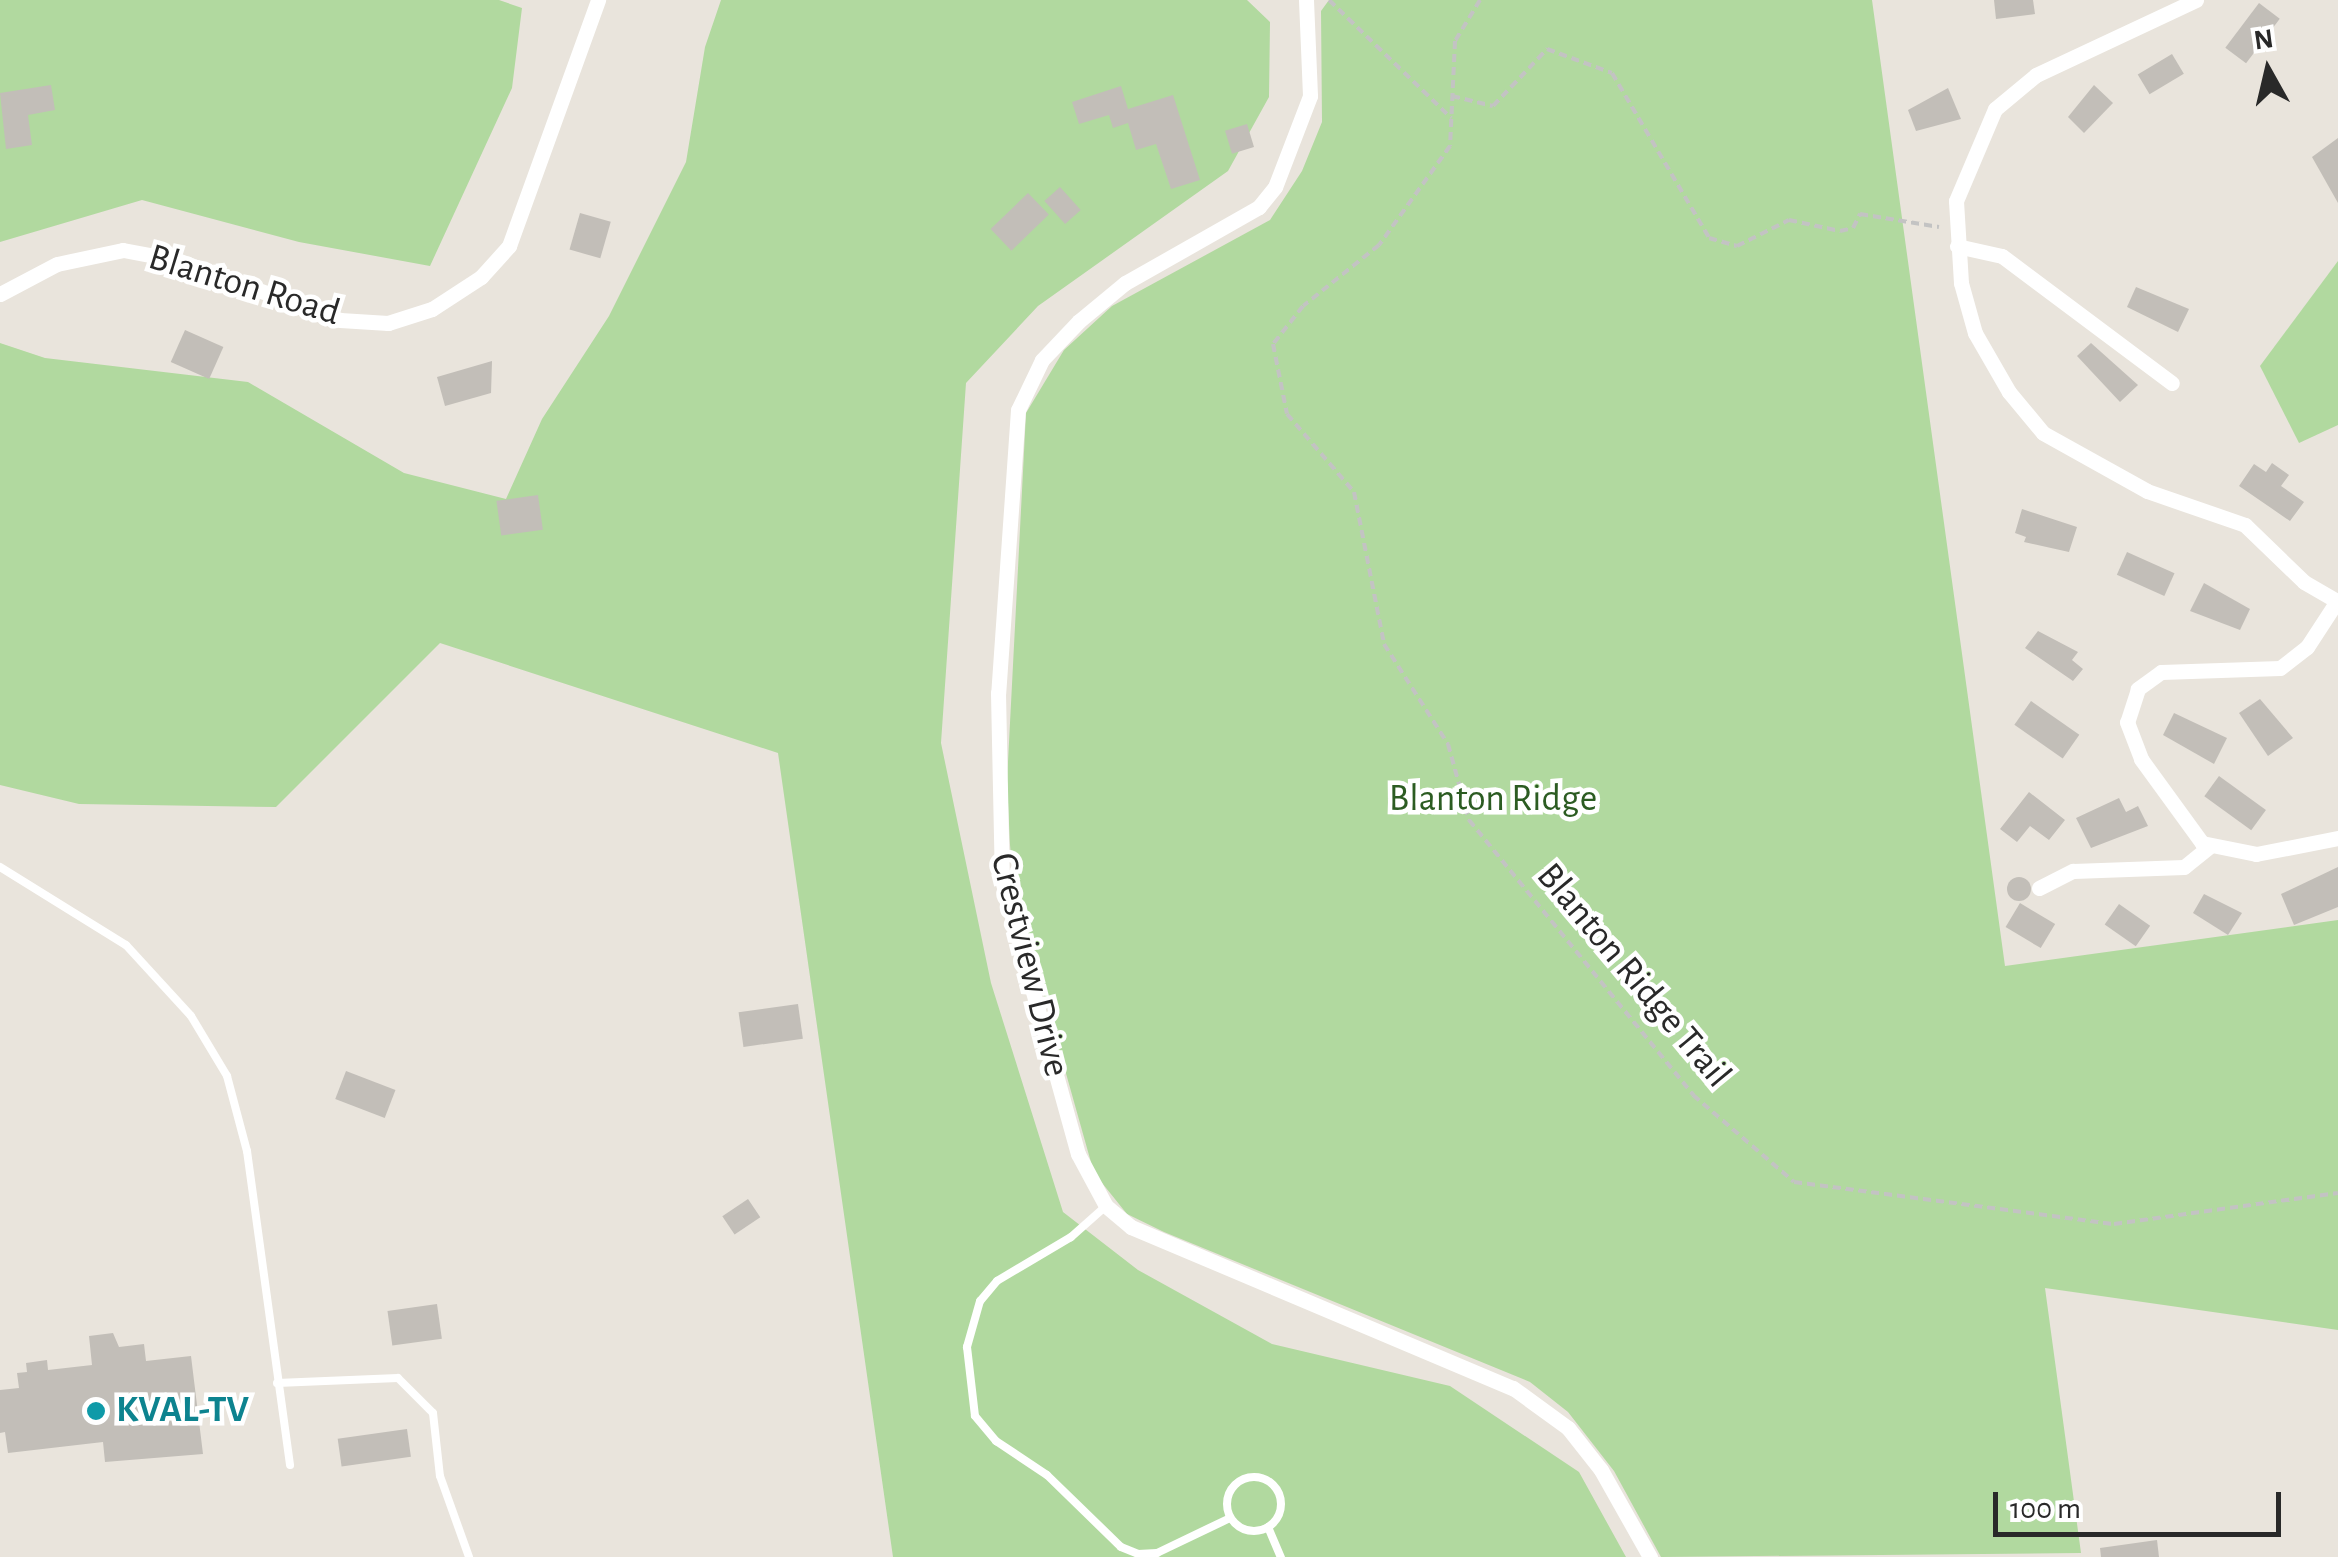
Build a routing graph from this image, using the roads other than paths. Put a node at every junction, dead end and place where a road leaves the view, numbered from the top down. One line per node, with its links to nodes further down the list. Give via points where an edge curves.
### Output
1 (598, 0): 5 (street, Blanton Road, via 510,246 481,277 432,308 388,323 340,320 177,260 123,250 57,264)
2 (1306, 0): 12 (street, Crestview Drive, via 1310,96 1275,187 1259,208 1125,283 1079,321 1028,383 1012,438 996,788 1002,880 1078,1154)
3 (2196, 0): 4 (street, via 2036,76 2006,98 1986,122 1964,172)
4 (1956, 238): 6 (street, via 2002,256); 7 (street, via 1975,333 2043,433 2148,492 2245,525 2304,582)
5 (0, 294)
6 (2172, 383)
7 (2337, 602): 9 (street, via 2307,647 2280,668 2161,672 2132,700 2128,732 2140,759)
8 (2338, 838): 9 (street, via 2256,854)
9 (2209, 846): 11 (street, via 2184,867 2073,871)
10 (0, 868): 13 (lane, via 126,945 191,1016 228,1076 247,1151)
11 (2039, 888)
12 (1106, 1206): 15 (lane, via 1071,1237 997,1280 980,1301 968,1348 975,1416 996,1442 1047,1474 1121,1547 1138,1554 1157,1553); 19 (street, Crestview Drive, via 1131,1227 1480,1369 1536,1402 1601,1470)
13 (277, 1383): 14 (lane); 17 (lane, via 398,1378 433,1413 440,1476)
14 (290, 1465)
15 (1230, 1518): 16 (lane, via 1243,1529); 16 (lane, via 1226,1501 1234,1485 1259,1478 1275,1486 1281,1504)
16 (1268, 1527): 18 (lane)
17 (469, 1557)
18 (1281, 1557)
19 (1650, 1557)

